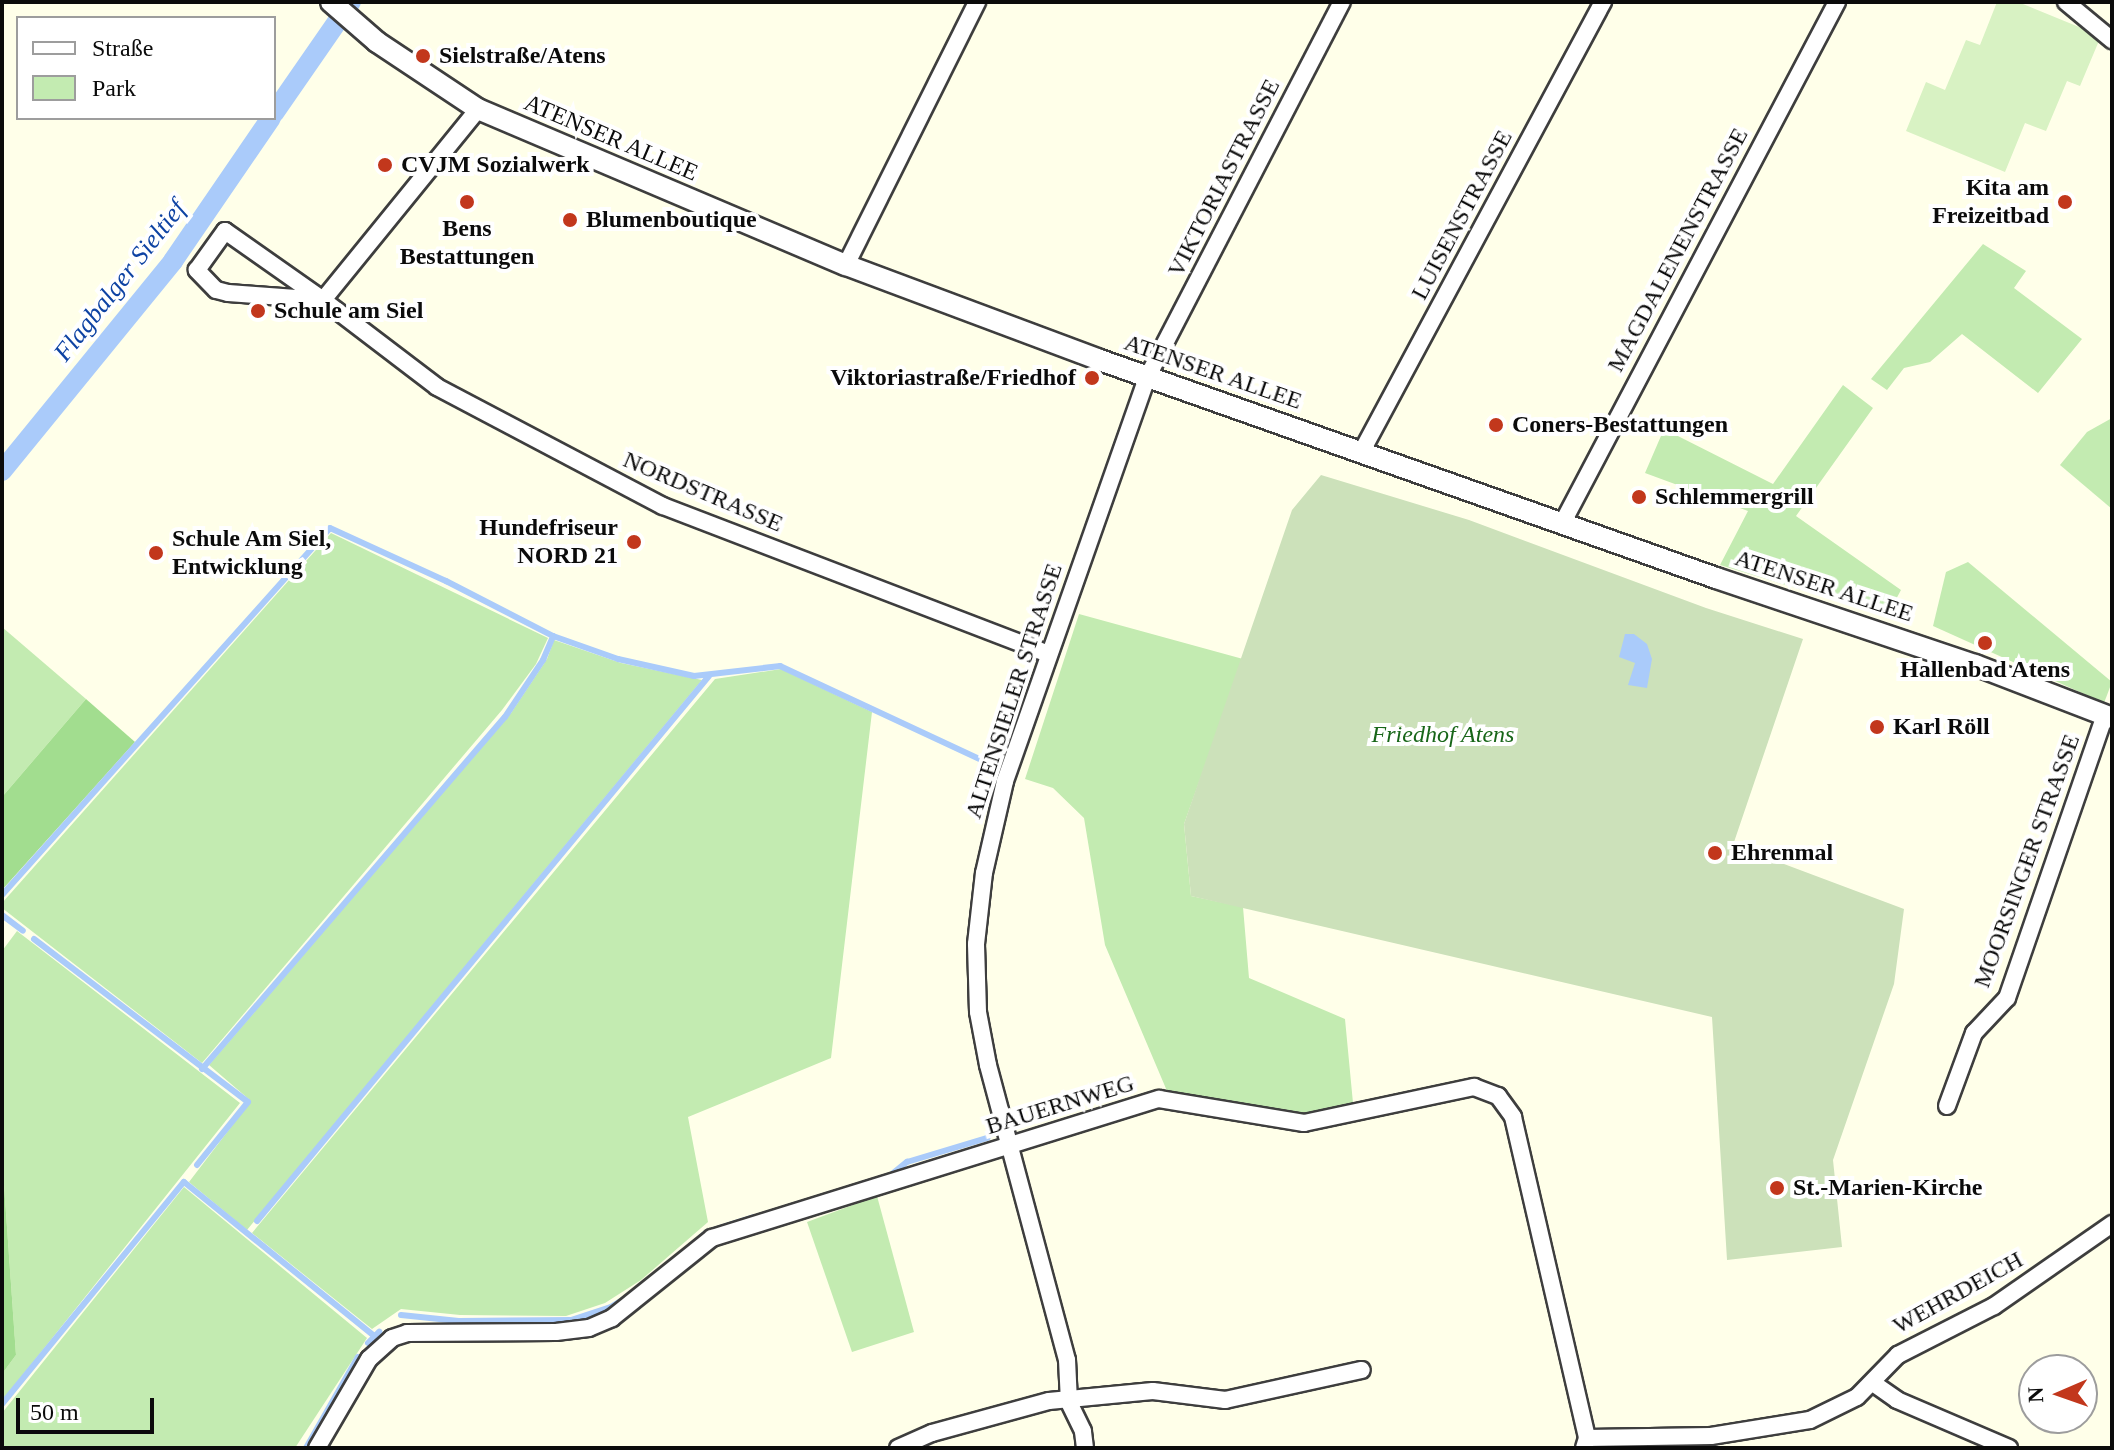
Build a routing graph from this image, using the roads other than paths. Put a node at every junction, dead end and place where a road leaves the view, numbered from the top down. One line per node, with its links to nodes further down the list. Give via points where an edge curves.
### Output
1 (331, 2): 8 (street, ATENSER ALLEE, via 363,31)
2 (977, 2): 9 (street)
3 (1342, 2): 11 (street, VIKTORIASTRASSE)
4 (1603, 2): 12 (street, LUISENSTRASSE)
5 (1837, 2): 13 (street, MAGDALENENSTRASSE)
6 (2066, 2): 7 (street)
7 (2112, 40)
8 (478, 109): 9 (street, ATENSER ALLEE); 10 (street)
9 (846, 265): 11 (street, ATENSER ALLEE)
10 (323, 300): 10 (street, NORDSTRASSE, via 225,231 197,270 216,290 228,293); 14 (street, NORDSTRASSE, via 437,387 663,506)
11 (1148, 376): 12 (street, ATENSER ALLEE); 14 (street, ALTENSIELER STRASSE)
12 (1362, 451): 13 (street, ATENSER ALLEE)
13 (1563, 522): 15 (street, ATENSER ALLEE, via 1975,665)
14 (1048, 654): 17 (street, ALTENSIELER STRASSE, via 1005,781 984,873 976,944 978,1012)
15 (2108, 717): 16 (street, MOORSINGER STRASSE, via 2007,998 1974,1033)
16 (1947, 1106)
17 (1011, 1146): 21 (street, ALTENSIELER STRASSE, via 1067,1360); 22 (street, BAUERNWEG, via 1159,1099 1304,1123 1474,1087 1498,1096 1513,1117); 23 (street, BAUERNWEG, via 712,1238 612,1318 589,1328 424,1331 392,1338 364,1366)
18 (2112, 1224): 20 (street, WEHRDEICH, via 1994,1306 1898,1355)
19 (1362, 1370): 21 (street, via 1225,1400 1153,1391)
20 (1873, 1383): 22 (street, BAUERNWEG, via 1810,1420 1711,1436); 26 (street, via 1897,1400)
21 (1069, 1402): 24 (street, via 1049,1401 932,1433); 25 (street, ALTENSIELER STRASSE)
22 (1586, 1443)
23 (317, 1448)
24 (898, 1448)
25 (1085, 1448)
26 (2009, 1448)

